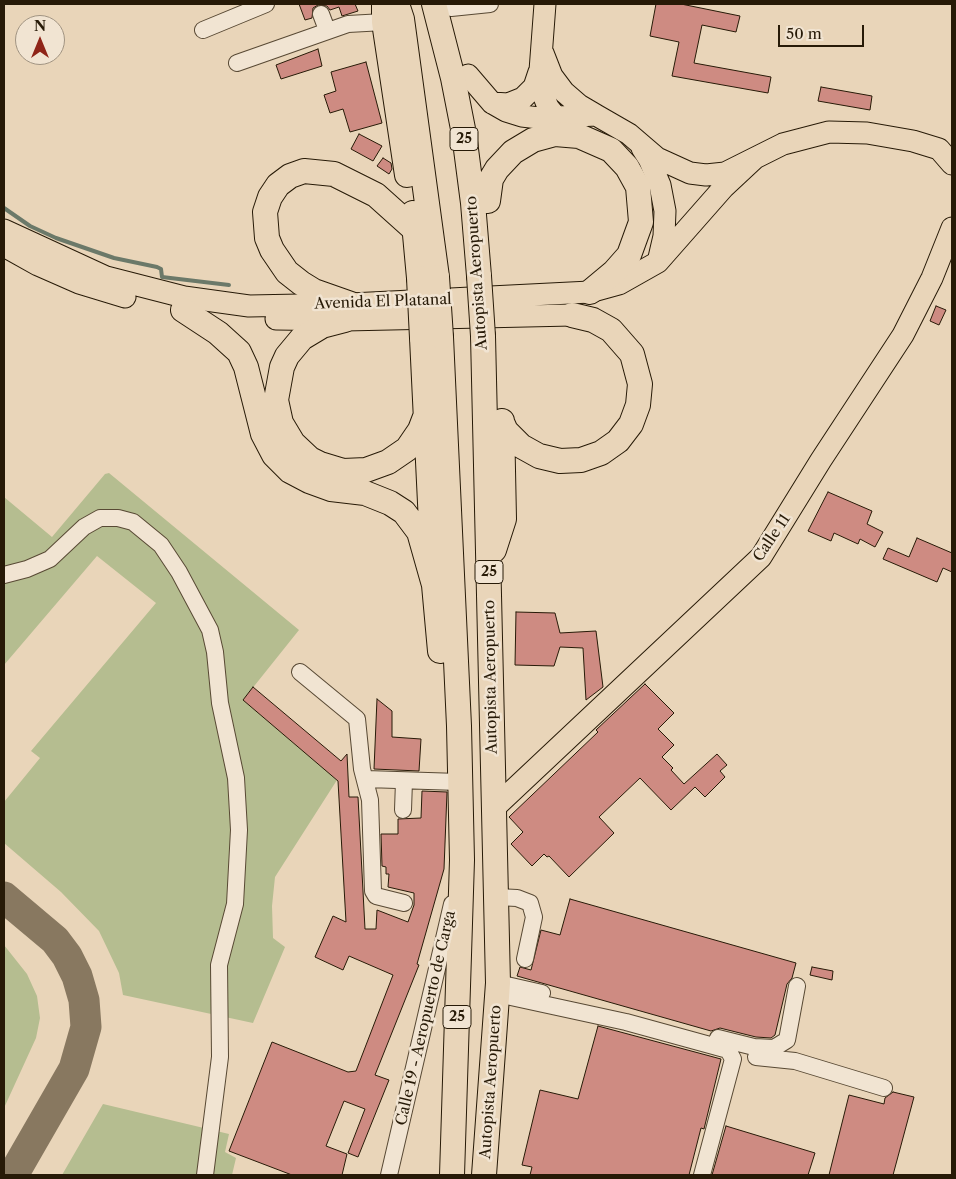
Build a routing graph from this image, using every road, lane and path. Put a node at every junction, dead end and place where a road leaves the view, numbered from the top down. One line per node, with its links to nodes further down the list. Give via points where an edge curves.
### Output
1 (266, 4): 7 (street)
2 (493, 4): 4 (street)
3 (545, 4): 9 (main road)
4 (445, 5): 12 (highway); 25 (highway, Autopista Aeropuerto / 25, via 451,69)
5 (388, 10): 8 (street); 22 (highway); 26 (highway, 25, via 402,18)
6 (321, 14): 8 (street)
7 (202, 30)
8 (327, 30): 10 (street)
9 (541, 39): 11 (main road); 14 (main road, Avenida El Platanal, via 544,58 552,76 564,92)
10 (237, 63)
11 (540, 72): 13 (main road, via 534,87 523,98 508,104); 15 (main road, via 542,96)
12 (468, 75): 13 (main road); 19 (highway)
13 (492, 102): 15 (main road, via 522,116)
14 (596, 115): 15 (main road); 16 (main road, Avenida El Platanal)
15 (556, 117)
16 (638, 142): 17 (main road, Avenida El Platanal, via 674,167 706,175 725,173); 24 (main road, via 652,165 663,198 664,236)
17 (754, 159): 18 (main road, Avenida El Platanal, via 798,138 849,131 939,149); 24 (main road, Avenida El Platanal, via 724,186)
18 (952, 164)
19 (488, 201): 25 (highway); 27 (highway, via 491,179 497,169 513,152 533,140 556,134 579,136 601,144 620,158 638,188 642,210 639,234 630,255)
20 (952, 228): 43 (main road, Calle 11, via 932,278 903,335 761,557)
21 (4, 230): 29 (main road, Avenida El Platanal, via 106,277 184,297 249,306)
22 (415, 230): 26 (highway); 29 (highway, via 376,194 334,174 304,171 278,185 265,212 267,238 272,250 287,272)
23 (4, 246): 28 (main road, Avenida El Platanal, via 38,265 86,285)
24 (658, 262): 27 (main road, Avenida El Platanal, via 619,284)
25 (487, 276): 31 (highway, Autopista Aeropuerto / 25, bridge)
26 (428, 277): 32 (highway, 25, bridge)
27 (590, 292): 29 (main road, Avenida El Platanal)
28 (183, 310): 29 (main road, Avenida El Platanal, via 245,318); 37 (highway, via 218,332 239,352 263,434 274,455 308,481 331,489 365,493 404,512 418,532)
29 (348, 312): 30 (main road, Avenida El Platanal); 33 (highway, via 307,335 294,347 282,366 276,400 281,423 293,443 310,459 331,468 354,471 377,467 398,456 414,440 425,419)
30 (572, 315): 34 (highway, via 593,320 611,330 632,354 640,384 638,405 631,424 618,441 601,453 581,460 560,461 539,456 521,446)
31 (490, 336): 34 (highway); 35 (highway, Autopista Aeropuerto / 25)
32 (431, 338): 33 (highway); 39 (highway, 25)
33 (425, 408): 37 (highway)
34 (502, 422): 35 (highway, via 504,519)
35 (489, 564): 43 (highway, Autopista Aeropuerto / 25)
36 (4, 575): 53 (street, via 50,559 92,522 100,518 118,518 132,522 161,545 210,630 220,703 236,778 239,830 235,904 219,966 220,1057)
37 (434, 585): 39 (highway, via 440,658)
38 (300, 672): 40 (street, via 357,719)
39 (458, 726): 42 (highway, 25)
40 (366, 779): 41 (street); 47 (street, via 370,800 372,891 376,896)
41 (404, 781): 42 (street); 44 (street)
42 (459, 782): 45 (highway, 25)
43 (493, 809): 46 (highway, Autopista Aeropuerto / 25)
44 (403, 810)
45 (462, 860): 54 (street, Calle 19 - Aeropuerto de Carga); 55 (highway, 25)
46 (497, 897): 48 (street, via 517,898 530,903 534,917); 50 (highway, Autopista Aeropuerto / 25)
47 (404, 904)
48 (525, 959)
49 (797, 986): 50 (street, via 787,1040 774,1048 754,1047)
50 (497, 989): 51 (street, via 728,1050); 56 (highway, Autopista Aeropuerto / 25)
51 (731, 1055): 52 (street, via 796,1061); 57 (street, via 733,1059)
52 (884, 1088)
53 (205, 1175)
54 (389, 1175)
55 (452, 1175)
56 (484, 1175)
57 (702, 1175)

